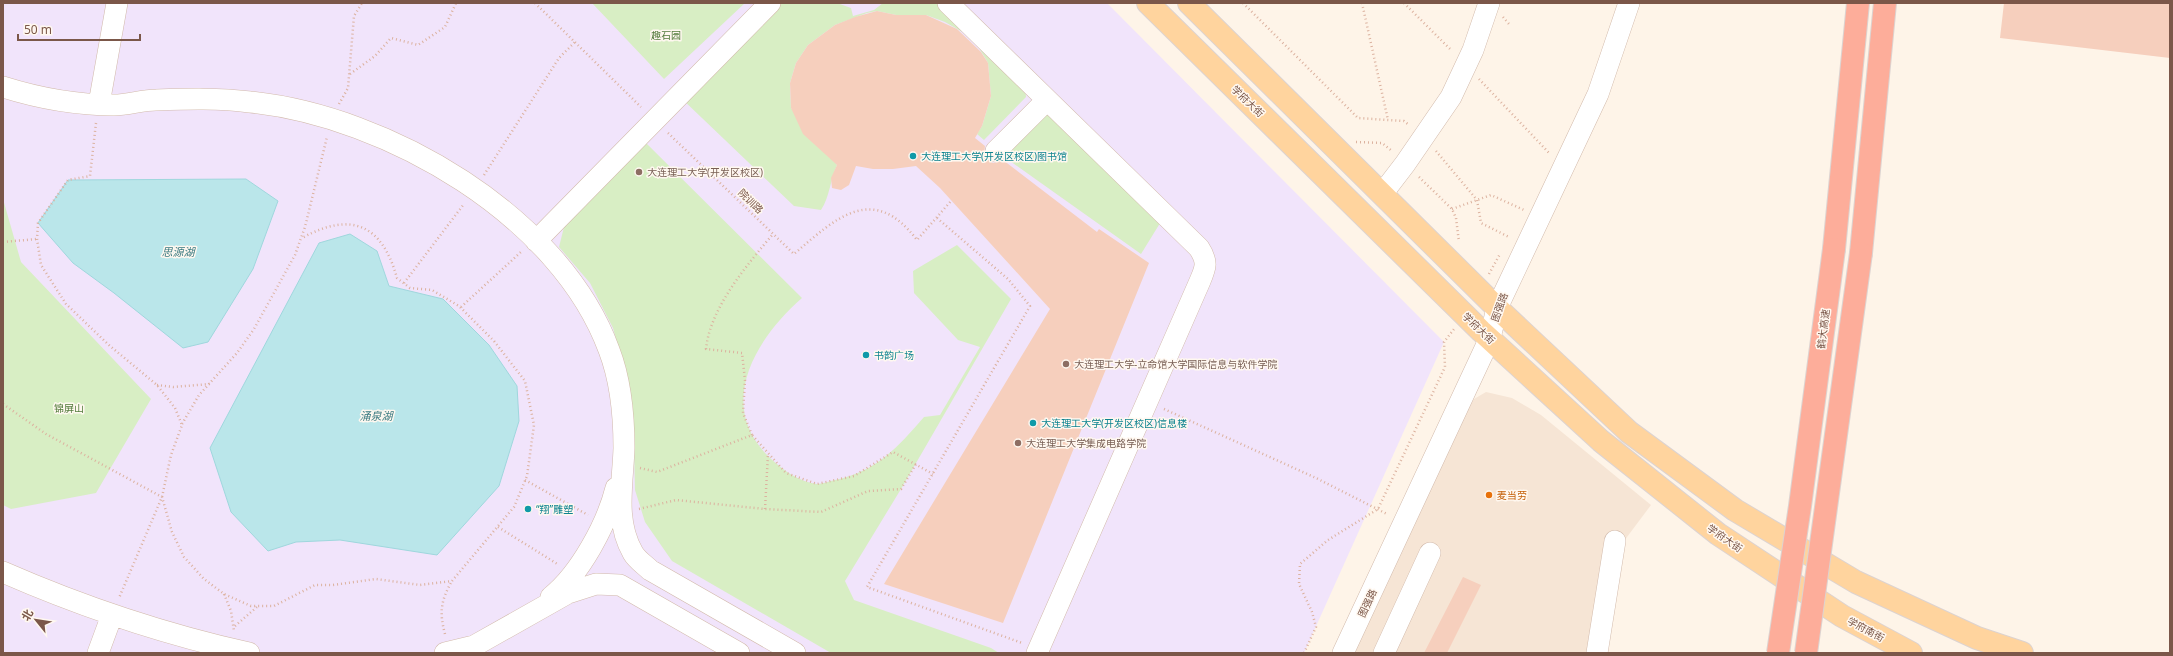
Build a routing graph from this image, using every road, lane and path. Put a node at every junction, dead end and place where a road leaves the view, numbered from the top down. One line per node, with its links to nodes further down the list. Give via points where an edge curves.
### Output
1 (117, 3): 19 (street)
2 (362, 3): 16 (path, via 354,16)
3 (456, 3): 16 (path, via 445,27 418,45 391,38 375,56)
4 (770, 3): 21 (street)
5 (948, 3): 18 (street)
6 (1148, 3): 41 (main road, 学府大街)
7 (1189, 3): 26 (main road)
8 (1243, 3): 22 (path, via 1358,118)
9 (1362, 3): 22 (path)
10 (1489, 3): 23 (street, via 1473,50 1451,97)
11 (1629, 3): 40 (street, 图强路, via 1598,94)
12 (1858, 3): 81 (highway, 鹤大高速, bridge, via 1834,249)
13 (1885, 3): 82 (highway, bridge, via 1861,253)
14 (537, 4): 15 (path, 院训路)
15 (575, 42): 21 (path, 院训路); 25 (path, via 560,58)
16 (349, 74): 20 (path, via 348,88)
17 (3, 87): 19 (street, via 51,98)
18 (1047, 100): 24 (street); 44 (street, via 1199,248 1205,258 1205,268)
19 (99, 104): 20 (street, via 117,105 154,100 251,102); 35 (path, via 90,176 68,180 38,223)
20 (331, 119): 25 (street, via 416,153); 34 (path, via 322,166)
21 (655, 120): 32 (path, 院训路); 36 (street)
22 (1388, 120): 23 (path, via 1404,121)
23 (1422, 137): 26 (street); 27 (path)
24 (996, 151)
25 (475, 189): 36 (street); 38 (path)
26 (1382, 194): 40 (main road)
27 (1477, 200): 29 (path); 30 (path, via 1491,195); 33 (path, via 1481,223)
28 (950, 202): 31 (path, 院训路)
29 (1452, 209)
30 (1524, 210)
31 (937, 218): 32 (path, 院训路, via 917,240 908,228 881,209 863,209 844,215 794,254); 51 (path, via 1008,279 1030,306)
32 (773, 234): 47 (path, via 744,269 727,296 708,334 706,349 742,353 745,380 743,413)
33 (1509, 237)
34 (302, 238): 38 (path, via 319,228 342,223 364,228 380,239 392,259 397,278); 42 (path, via 254,329)
35 (38, 239): 37 (path); 43 (path, via 41,265 66,304 110,346)
36 (535, 241): 39 (path); 49 (street, via 569,276 594,314 609,351 618,379 623,411)
37 (3, 242)
38 (404, 283): 39 (path, via 410,288 432,290)
39 (461, 307): 52 (path, via 494,341 525,381 534,426)
40 (1497, 308): 41 (street, 图强路); 84 (main road, via 1630,432 1735,510 1856,582 1977,638)
41 (1490, 338): 57 (street, 图强路); 69 (main road, 学府大街, via 1601,441 1718,534)
42 (210, 384): 43 (path, via 173,387); 46 (path, via 199,395)
43 (157, 385): 46 (path, via 175,408)
44 (1147, 402): 55 (path, via 1316,478); 71 (street)
45 (3, 404): 53 (path, via 46,434)
46 (182, 425): 53 (path, via 171,455)
47 (752, 435): 48 (path); 49 (path, via 657,472)
48 (768, 454): 50 (path, via 786,473 817,484 854,476 893,452); 54 (path)
49 (622, 464): 56 (street); 58 (street, via 613,500)
50 (916, 464): 51 (path); 54 (path, via 901,489 868,491 821,512)
51 (933, 474): 71 (path, via 867,587)
52 (525, 480): 58 (path); 59 (path, via 514,507)
53 (162, 497): 65 (path, via 172,532 184,557 204,579); 67 (path)
54 (765, 509): 56 (path, via 676,500)
55 (1378, 510): 57 (path); 77 (path, via 1328,540 1300,564 1299,584 1316,627)
56 (621, 513): 76 (street, via 626,537 634,556 650,570)
57 (1404, 522): 78 (street, 图强路)
58 (603, 523): 63 (street)
59 (498, 527): 63 (path); 64 (path)
60 (1614, 541): 80 (street)
61 (1430, 553): 79 (street)
62 (3, 572): 67 (street)
63 (573, 574): 68 (street, via 554,596)
64 (452, 581): 66 (path, via 420,585 376,579 315,585 274,606); 74 (path, via 444,595 441,618)
65 (224, 594): 66 (path, via 251,606); 70 (path)
66 (258, 606): 70 (path)
67 (112, 615): 72 (street); 73 (street)
68 (528, 616): 74 (street, via 474,646); 75 (street, via 568,593 596,584 620,585)
69 (1842, 616): 83 (main road, 学府南街)
70 (235, 627): 72 (path)
71 (1038, 651)
72 (236, 652)
73 (98, 653)
74 (447, 653)
75 (739, 653)
76 (795, 653)
77 (1304, 653)
78 (1343, 653)
79 (1384, 653)
80 (1597, 653)
81 (1778, 653)
82 (1806, 653)
83 (1911, 653)
84 (2022, 653)

